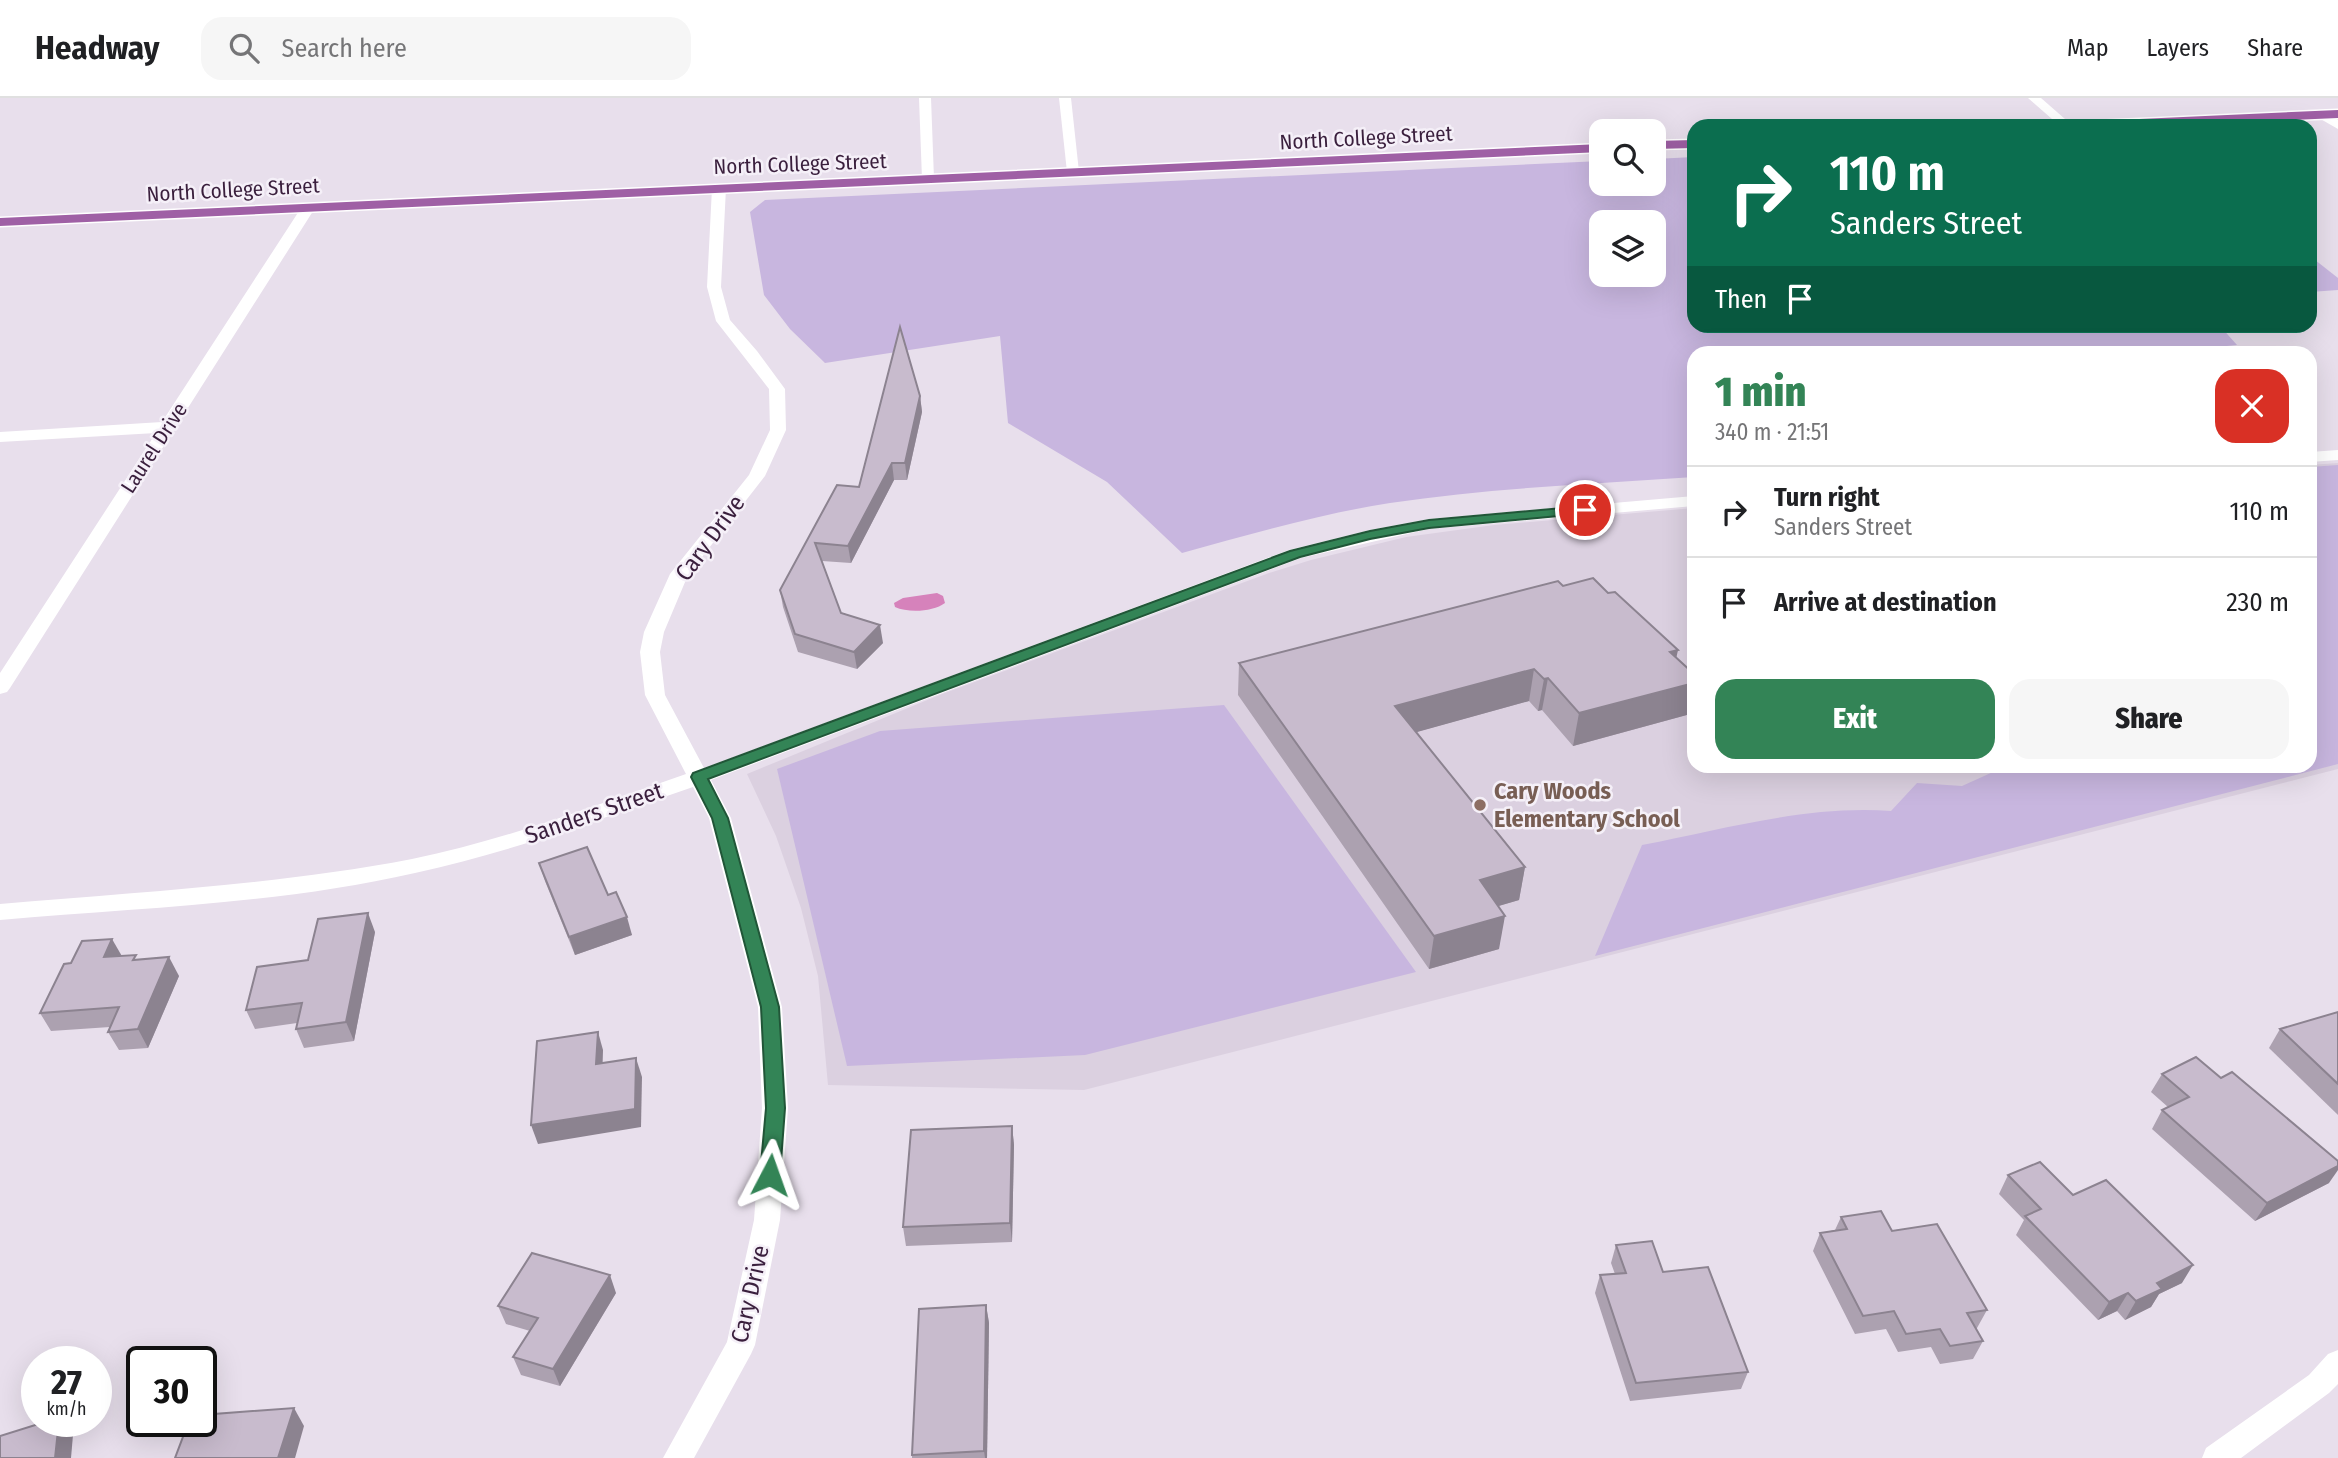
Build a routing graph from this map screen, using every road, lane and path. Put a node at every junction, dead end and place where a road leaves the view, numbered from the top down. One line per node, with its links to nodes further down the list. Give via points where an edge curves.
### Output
1 (925, 98): 13 (street)
2 (1065, 98): 12 (street)
3 (2034, 98): 6 (street)
4 (2321, 114): 5 (main road); 7 (main road); 8 (street)
5 (2338, 114)
6 (2059, 119)
7 (2218, 119)
8 (2338, 125)
9 (1687, 144): 10 (main road)
10 (1666, 145)
11 (1589, 149): 12 (main road, North College Street)
12 (1073, 173): 13 (main road, North College Street)
13 (928, 179): 14 (main road, North College Street)
14 (719, 188): 15 (main road, North College Street); 23 (street, Cary Drive, via 714,287 723,321 777,389 778,430 757,476 679,574 654,632 650,652 655,695)
15 (308, 208): 16 (main road, North College Street); 17 (street, Laurel Drive)
16 (0, 222)
17 (167, 427): 18 (street); 22 (street, Laurel Drive)
18 (0, 437)
19 (2338, 455): 20 (street)
20 (2317, 456)
21 (1687, 502): 23 (street, Sanders Street, via 1429,524 1295,554)
22 (0, 688)
23 (699, 777): 24 (street, Sanders Street, via 534,835 414,866 288,887); 26 (street, Cary Drive, via 720,818 770,1007 775,1108 767,1220 741,1345)
24 (0, 912)
25 (2338, 1363): 27 (street, via 2319,1384)
26 (678, 1458)
27 (2217, 1458)

